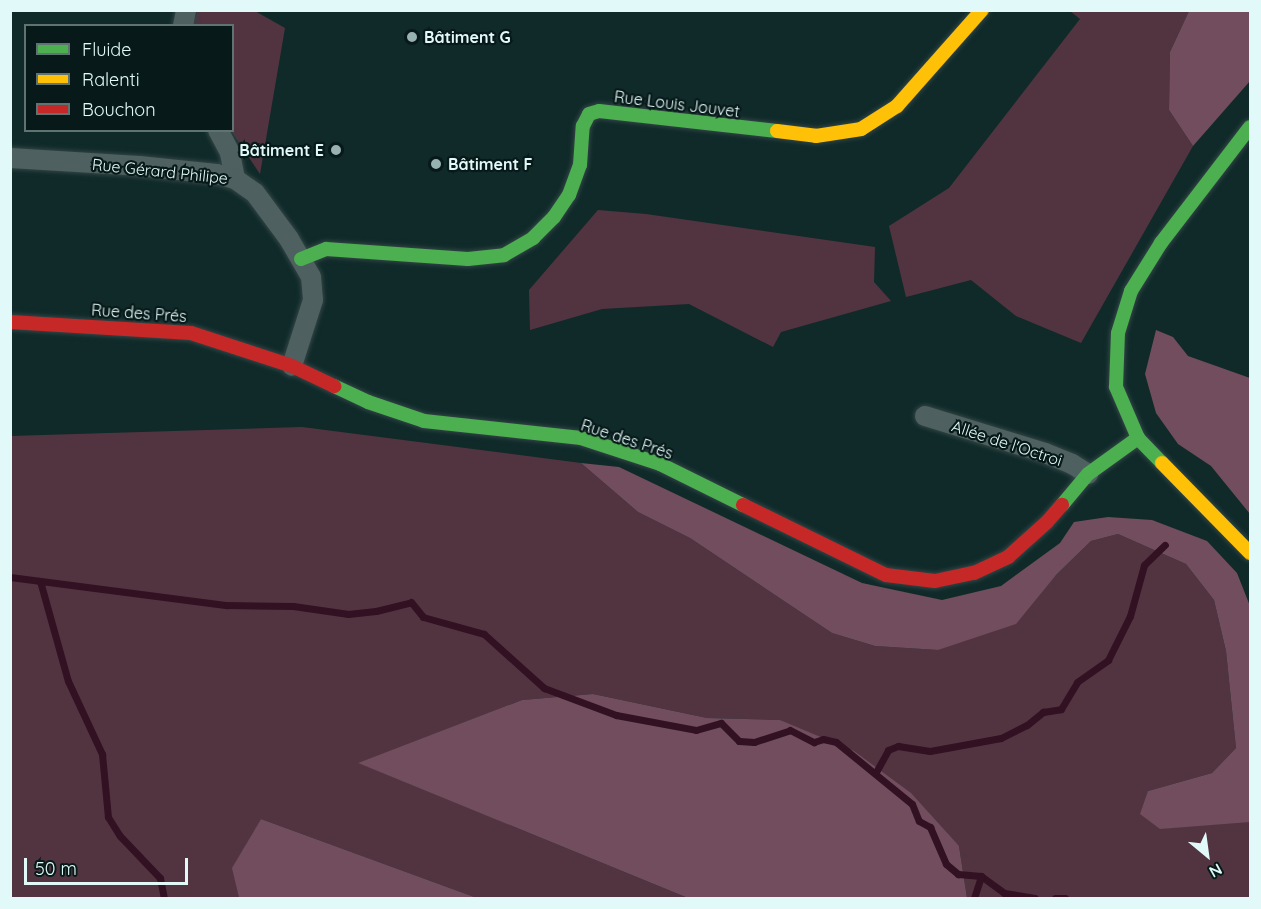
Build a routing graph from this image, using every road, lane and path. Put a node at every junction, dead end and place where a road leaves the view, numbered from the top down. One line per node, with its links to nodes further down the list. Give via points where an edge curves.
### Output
1 (982, 10): 6 (street, Rue Louis Jouvet, via 897,106 861,129 816,136 599,111 589,114 583,126 580,165 569,195 532,238 504,255 468,259 326,249)
2 (1251, 127): 10 (street, via 1161,243 1131,291 1118,333 1116,387)
3 (219, 132): 5 (street, via 230,153)
4 (10, 158): 5 (street, Rue Gérard Philipe, via 139,166)
5 (236, 179): 6 (street, Rue Gérard Philipe, via 255,193)
6 (301, 259): 8 (street, Rue Gérard Philipe, via 311,278 313,300)
7 (10, 322): 8 (street, Rue des Prés, via 191,333)
8 (292, 366): 11 (street, Rue des Prés, via 368,402 424,421 581,438 660,464 886,575 934,581 974,573 1008,557 1047,522)
9 (925, 416): 11 (street, Allée de l'Octroi, via 1046,453)
10 (1138, 438): 11 (street, Rue des Prés); 12 (street)
11 (1088, 474)
12 (1251, 553)

